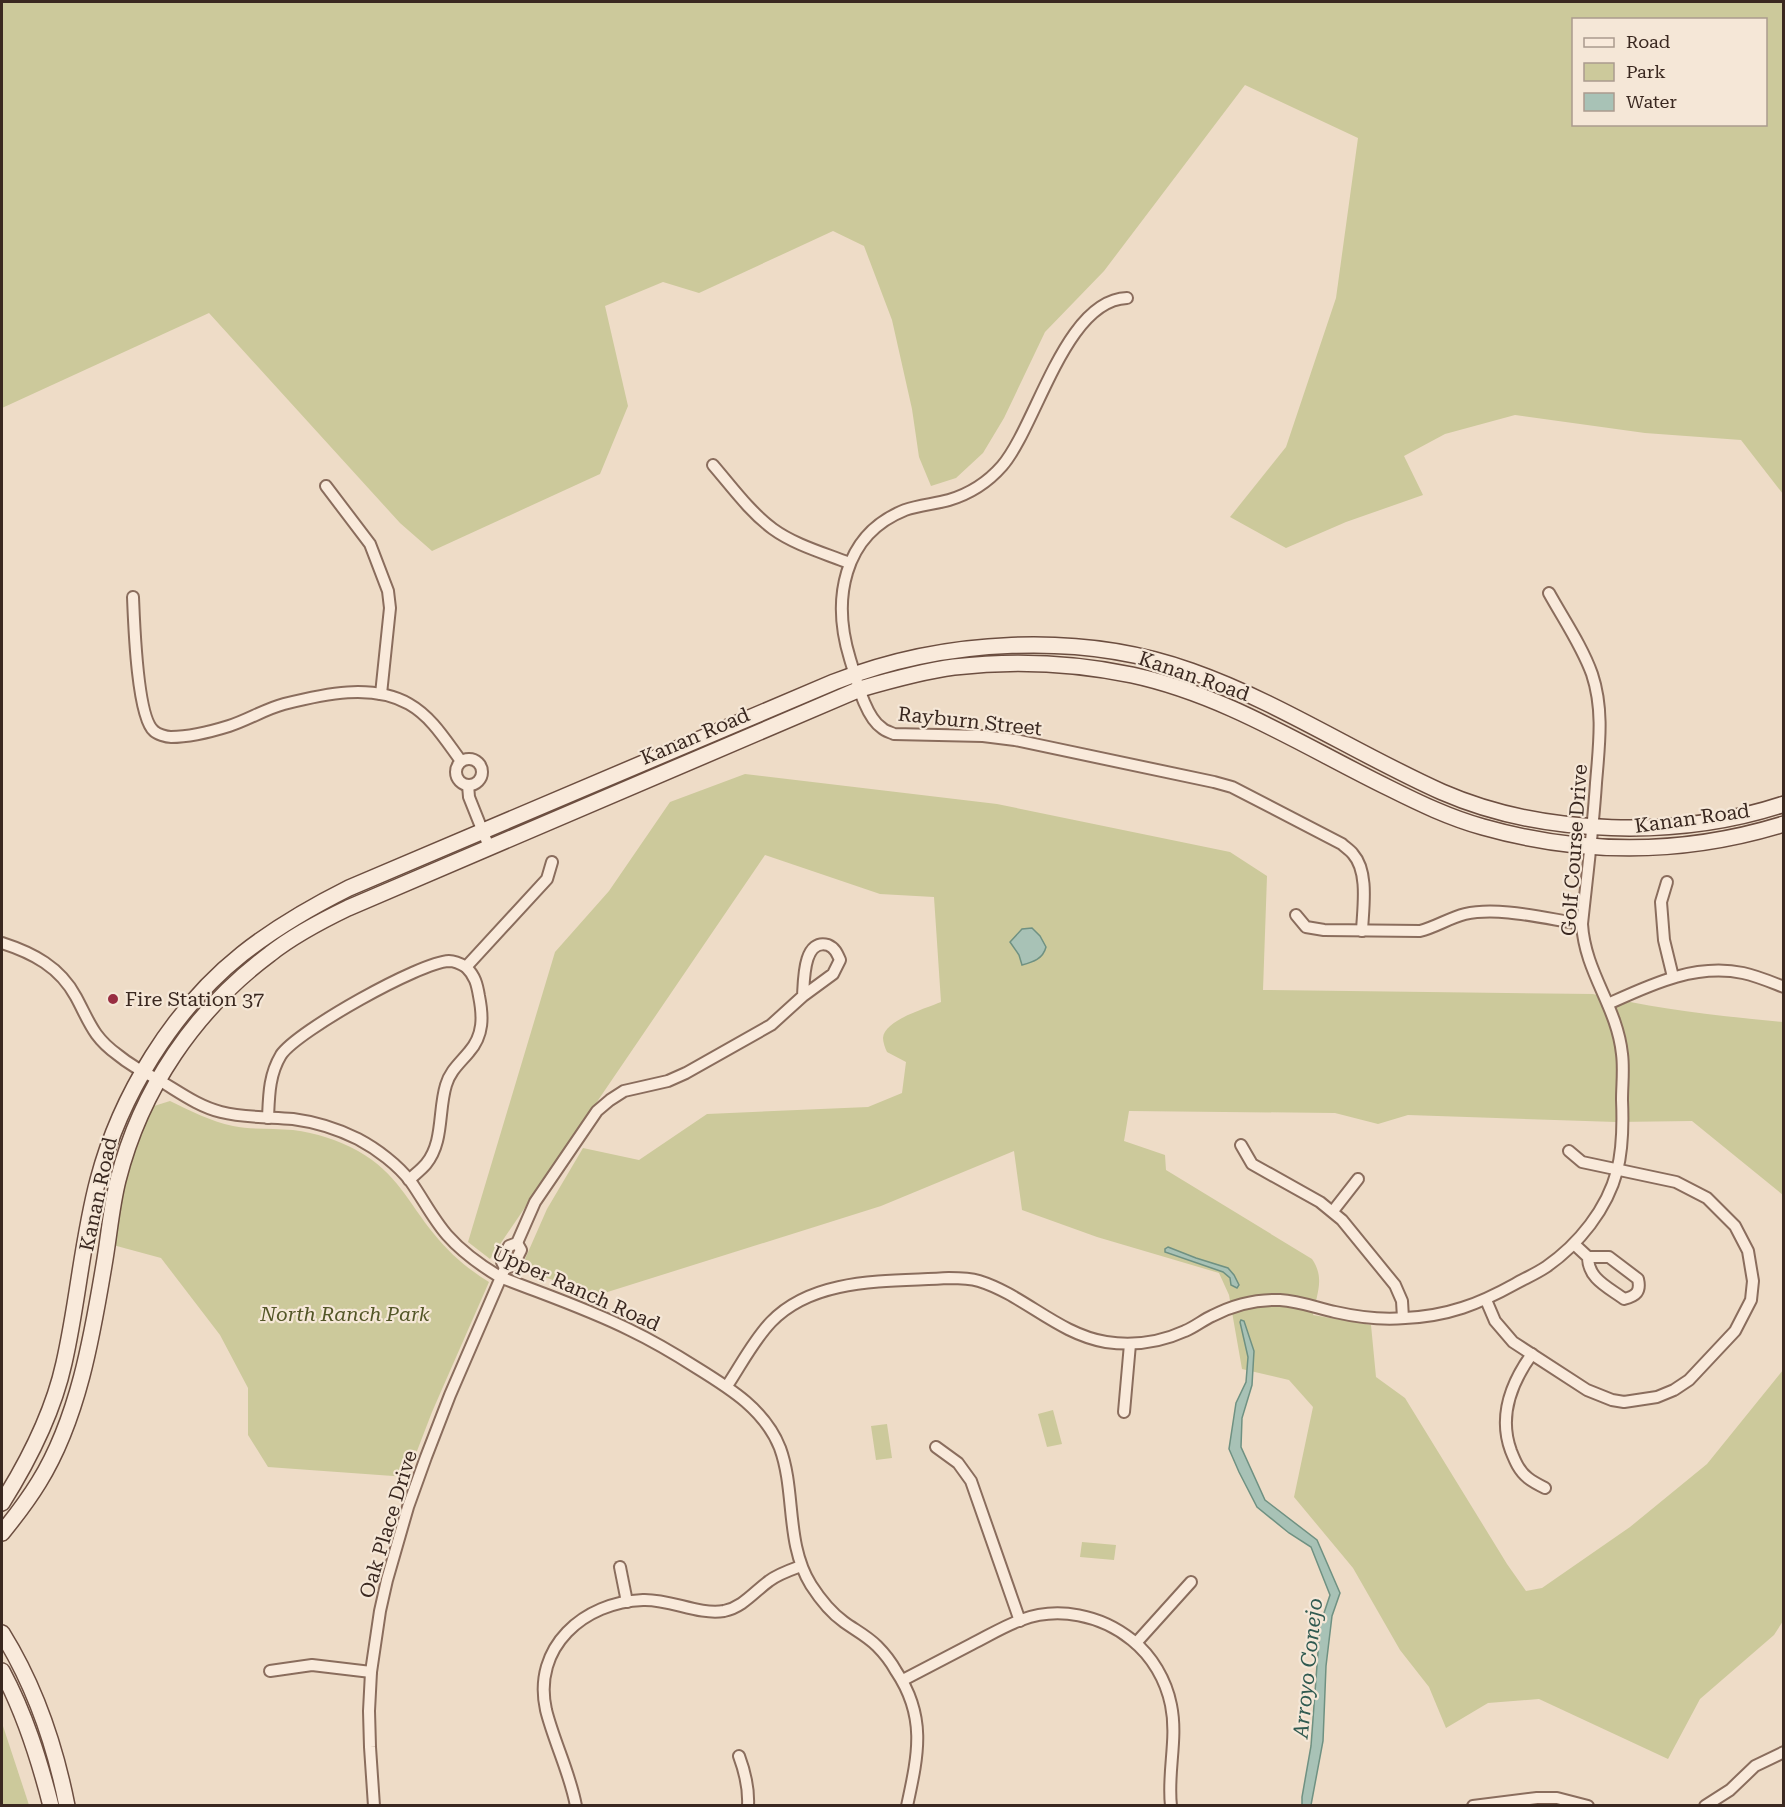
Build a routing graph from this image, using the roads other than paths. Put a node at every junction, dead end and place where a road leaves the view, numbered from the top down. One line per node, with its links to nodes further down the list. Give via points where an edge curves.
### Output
1 (1127, 298): 4 (street, Rayburn Street, via 1116,298 1095,310 1076,331 1012,452 994,474 961,496 904,510 879,524)
2 (713, 465): 4 (street, via 753,513 774,530)
3 (326, 486): 9 (street, via 370,544 388,591 390,608)
4 (849, 563): 7 (street, Rayburn Street, via 841,602 845,642)
5 (1549, 593): 14 (street, Golf Course Drive, via 1586,658 1598,698 1600,734)
6 (132, 597): 9 (street, via 146,720 154,731 168,738 228,727 282,705 332,694)
7 (855, 674): 8 (street, Rayburn Street); 14 (main road, Kanan Road, via 923,656 1002,646 1068,647 1136,656 1237,688 1395,769 1486,808 1556,824); 15 (main road, Kanan Road)
8 (860, 689): 16 (main road, Kanan Road, via 953,667 1001,663 1038,663 1134,676 1231,708 1437,811 1517,835); 17 (main road, Kanan Road); 22 (street, Rayburn Street, via 872,718 894,734 1015,740 1214,782 1248,794 1342,844 1353,854 1363,876)
9 (381, 694): 10 (street, via 410,704 427,717)
10 (461, 761): 11 (street, via 456,774 460,782); 11 (street, via 472,759 481,768 479,780)
11 (468, 785): 15 (street)
12 (1784, 804): 14 (main road, Kanan Road, via 1667,827)
13 (1784, 824): 16 (main road, Kanan Road, via 1715,841 1673,846)
14 (1593, 826): 16 (street, Golf Course Drive)
15 (482, 832): 17 (street); 29 (main road, Kanan Road, via 314,905 264,938 225,969 197,999)
16 (1590, 846): 21 (street, Golf Course Drive)
17 (489, 847): 30 (main road, Kanan Road, via 348,908 269,954 209,1009)
18 (552, 862): 24 (street, via 547,879)
19 (1667, 882): 25 (street, via 1661,902 1664,940)
20 (1296, 915): 22 (street, via 1306,927)
21 (1582, 924): 22 (street, via 1486,911 1420,931); 28 (street, Golf Course Drive, via 1588,961)
22 (1362, 931)
23 (2, 943): 29 (street, Upper Ranch Road, via 23,950 57,971 102,1041)
24 (466, 967): 31 (street, via 448,961 407,975 295,1040 273,1070); 36 (street, via 476,980 483,1020 480,1032 447,1083 433,1153)
25 (1673, 977): 26 (street, via 1719,971 1744,973); 28 (street)
26 (1784, 987)
27 (803, 996): 27 (street, Oak Place Drive, via 837,967 840,960 830,946 822,944 809,954); 40 (street, Oak Place Drive, via 771,1025 686,1073 624,1091 597,1111 535,1202 517,1243 509,1246)
28 (1608, 1004): 34 (street, Golf Course Drive, via 1623,1057 1623,1131)
29 (142, 1072): 30 (street, Upper Ranch Road); 49 (main road, Kanan Road, via 125,1105 98,1179 55,1395 45,1425)
30 (157, 1080): 31 (street, Upper Ranch Road, via 219,1112); 50 (main road, Kanan Road, via 133,1132 118,1180 75,1400 40,1481)
31 (268, 1118): 36 (street, Upper Ranch Road, via 314,1122 338,1130 375,1149)
32 (1241, 1145): 37 (street, via 1252,1164)
33 (1569, 1151): 34 (street, via 1582,1162)
34 (1618, 1170): 38 (street, Golf Course Drive, via 1600,1210); 44 (street, via 1676,1182 1707,1198 1735,1226 1748,1251 1753,1281 1751,1300 1735,1331 1689,1380 1658,1397 1624,1402 1600,1396)
35 (1358, 1179): 37 (street)
36 (409, 1180): 40 (street, Upper Ranch Road, via 447,1235 480,1266)
37 (1333, 1211): 42 (street, via 1395,1285 1402,1301)
38 (1574, 1244): 39 (street); 41 (street, Golf Course Drive, via 1546,1267)
39 (1588, 1257): 39 (street, via 1592,1275 1624,1299 1639,1292 1638,1279 1609,1257)
40 (502, 1272): 45 (street, Upper Ranch Road, via 628,1329); 60 (street, Oak Place Drive, via 408,1507 380,1611)
41 (1486, 1300): 42 (street, Golf Course Drive, via 1445,1313); 44 (street, via 1501,1330)
42 (1403, 1318): 43 (street, Golf Course Drive, via 1362,1317 1291,1301 1263,1300 1226,1309 1169,1338)
43 (1130, 1344): 45 (street, Golf Course Drive, via 1082,1335 979,1281 948,1278 854,1284 817,1292 781,1313 759,1336); 46 (street)
44 (1532, 1354): 48 (street, via 1511,1389 1505,1423 1516,1465 1527,1478)
45 (727, 1386): 51 (street, Upper Ranch Road, via 759,1414 780,1449)
46 (1124, 1412)
47 (936, 1447): 55 (street, via 958,1463 971,1481)
48 (1545, 1488)
49 (2, 1503)
50 (2, 1533)
51 (801, 1566): 54 (street, via 775,1577 747,1600 724,1611 702,1611 658,1600); 61 (street, Upper Ranch Road, via 824,1603 877,1646)
52 (620, 1567): 54 (street)
53 (1191, 1582): 57 (street)
54 (627, 1602): 67 (street, via 594,1611 572,1626 555,1648 546,1674 546,1709)
55 (1020, 1621): 57 (street, via 1053,1614 1083,1616 1112,1626); 61 (street)
56 (2, 1633): 65 (main road, via 44,1720)
57 (1136, 1643): 70 (street, via 1158,1671 1171,1706)
58 (2, 1671): 64 (main road, via 38,1755)
59 (270, 1671): 60 (street, via 312,1665)
60 (371, 1672): 66 (street, Oak Place Drive, via 369,1747)
61 (903, 1680): 69 (street, Upper Ranch Road, via 915,1707 918,1745)
62 (1784, 1752): 73 (street, via 1755,1766 1731,1790)
63 (739, 1756): 68 (street, via 748,1786)
64 (51, 1806)
65 (67, 1806)
66 (374, 1806)
67 (576, 1806)
68 (748, 1806)
69 (907, 1806)
70 (1171, 1806)
71 (1473, 1806): 72 (street, via 1537,1798 1557,1798)
72 (1588, 1806)
73 (1705, 1806)

